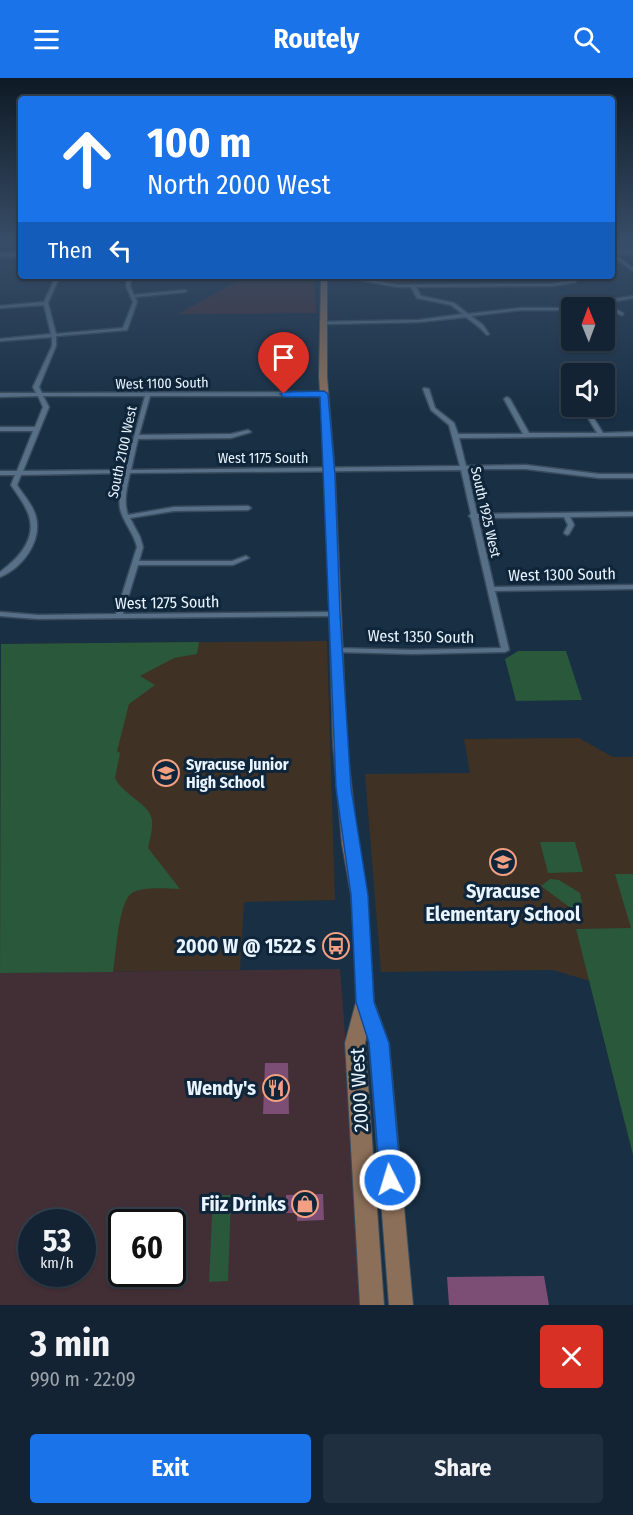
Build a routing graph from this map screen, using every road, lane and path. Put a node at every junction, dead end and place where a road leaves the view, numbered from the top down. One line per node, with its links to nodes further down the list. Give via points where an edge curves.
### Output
1 (49, 297): 7 (street)
2 (134, 297): 16 (street, via 125,329)
3 (324, 297): 15 (main road)
4 (423, 297): 13 (street, via 450,303)
5 (631, 297): 6 (street)
6 (615, 300)
7 (46, 303): 8 (street); 16 (street)
8 (0, 307)
9 (561, 307): 10 (street)
10 (544, 309): 13 (street); 14 (street)
11 (615, 311): 12 (street)
12 (621, 314)
13 (468, 316): 15 (street, via 408,322); 17 (street)
14 (549, 320)
15 (323, 323): 21 (main road)
16 (53, 334): 18 (street); 23 (street, via 54,346 36,387)
17 (487, 334)
18 (0, 340)
19 (426, 389): 32 (street, South 1925 West, via 433,409 452,424)
20 (148, 394): 21 (street, West 1100 South); 23 (street, West 1100 South); 33 (street, South 2100 West)
21 (324, 394): 35 (main road)
22 (0, 395): 23 (street, West 1100 South)
23 (40, 396): 27 (street, via 46,407)
24 (507, 399): 31 (street)
25 (590, 417): 29 (street)
26 (0, 429): 27 (street)
27 (37, 429): 38 (street)
28 (248, 432): 33 (street, via 231,436)
29 (601, 434): 30 (street); 31 (street)
30 (633, 434)
31 (527, 435): 32 (street)
32 (456, 436): 34 (street, South 1925 West)
33 (136, 438): 36 (street, South 2100 West)
34 (464, 467): 35 (street, West 1175 South); 39 (street, West 1175 South, via 526,467); 43 (street, South 1925 West)
35 (330, 469): 36 (street, West 1175 South); 52 (main road)
36 (128, 471): 38 (street, West 1175 South); 44 (street, South 2100 West, via 122,506)
37 (0, 472): 38 (street, West 1175 South)
38 (18, 472): 48 (street, via 14,484 28,505 36,533 26,553)
39 (633, 476)
40 (248, 508): 44 (street, via 174,509)
41 (633, 514): 42 (street)
42 (566, 515): 43 (street); 45 (street, via 571,525)
43 (472, 516): 50 (street, South 1925 West)
44 (126, 517): 47 (street, South 2100 West, via 138,535)
45 (567, 533)
46 (246, 558): 47 (street, via 233,562)
47 (137, 562): 53 (street, South 2100 West)
48 (0, 575)
49 (633, 587): 50 (street, West 1300 South)
50 (491, 589): 55 (street, South 1925 West)
51 (0, 614): 53 (street, West 1275 South)
52 (334, 614): 53 (street, West 1275 South); 54 (main road)
53 (119, 616)
54 (337, 650): 55 (street, West 1350 South); 56 (main road, via 344,788 359,895)
55 (505, 650)
56 (365, 1002): 57 (main road, 2000 West, via 355,1043); 58 (main road, 2000 West, via 379,1043)
57 (372, 1305)
58 (401, 1305)

